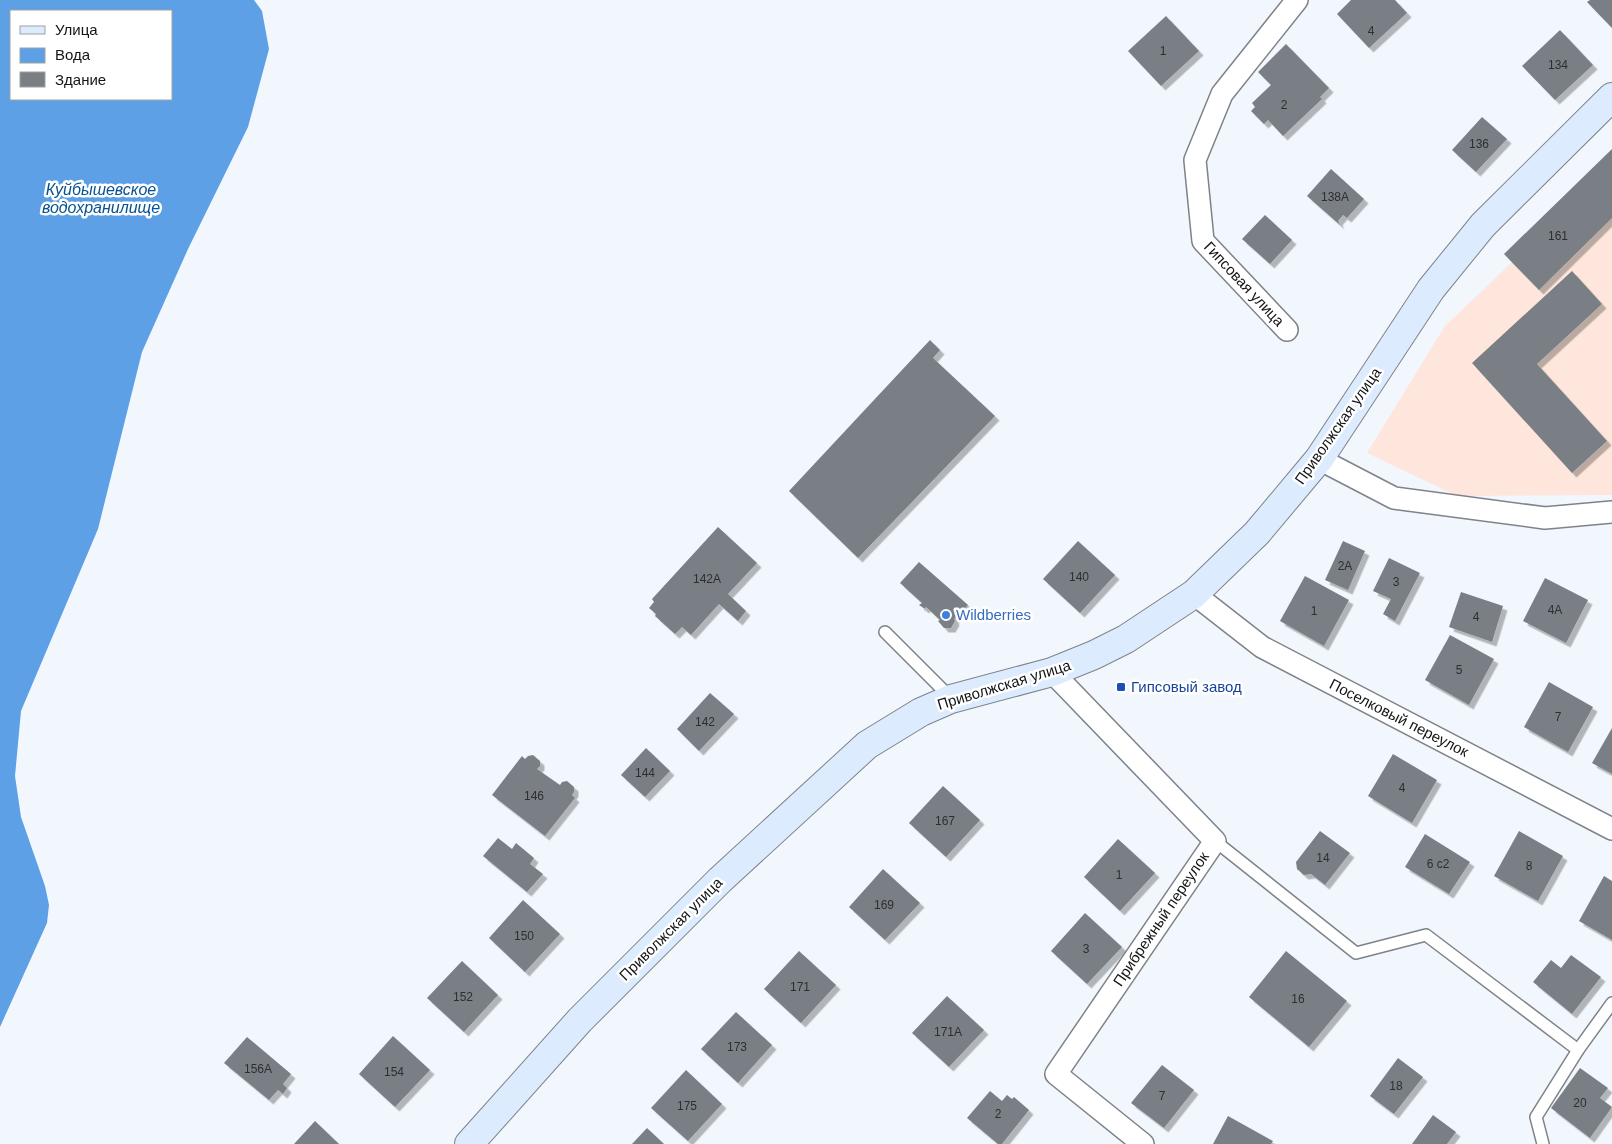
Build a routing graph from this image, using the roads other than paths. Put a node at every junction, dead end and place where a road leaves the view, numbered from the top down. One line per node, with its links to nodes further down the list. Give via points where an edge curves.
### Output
1 (1297, 0): 3 (street, Гипсовая улица, via 1222,94 1195,160 1203,241)
2 (1612, 97): 4 (main road, Приволжская улица, via 1482,225 1431,289)
3 (1287, 330)
4 (1319, 459): 5 (street, via 1394,498 1546,518); 6 (main road, Приволжская улица, via 1258,533)
5 (1612, 512)
6 (1194, 594): 8 (main road, Приволжская улица, via 1126,639); 10 (street, Поселковый переулок, via 1262,647)
7 (885, 632): 9 (lane)
8 (1052, 672): 9 (main road, Приволжская улица); 11 (street, Прибрежный переулок)
9 (951, 699): 14 (main road, Приволжская улица, via 921,712 867,744 764,839 580,1020)
10 (1612, 829)
11 (1215, 840): 13 (lane, via 1356,952 1426,935); 15 (street, Прибрежный переулок, via 1056,1074)
12 (1612, 1003): 13 (lane)
13 (1578, 1050): 16 (lane, via 1536,1117)
14 (469, 1144)
15 (1143, 1144)
16 (1543, 1144)

